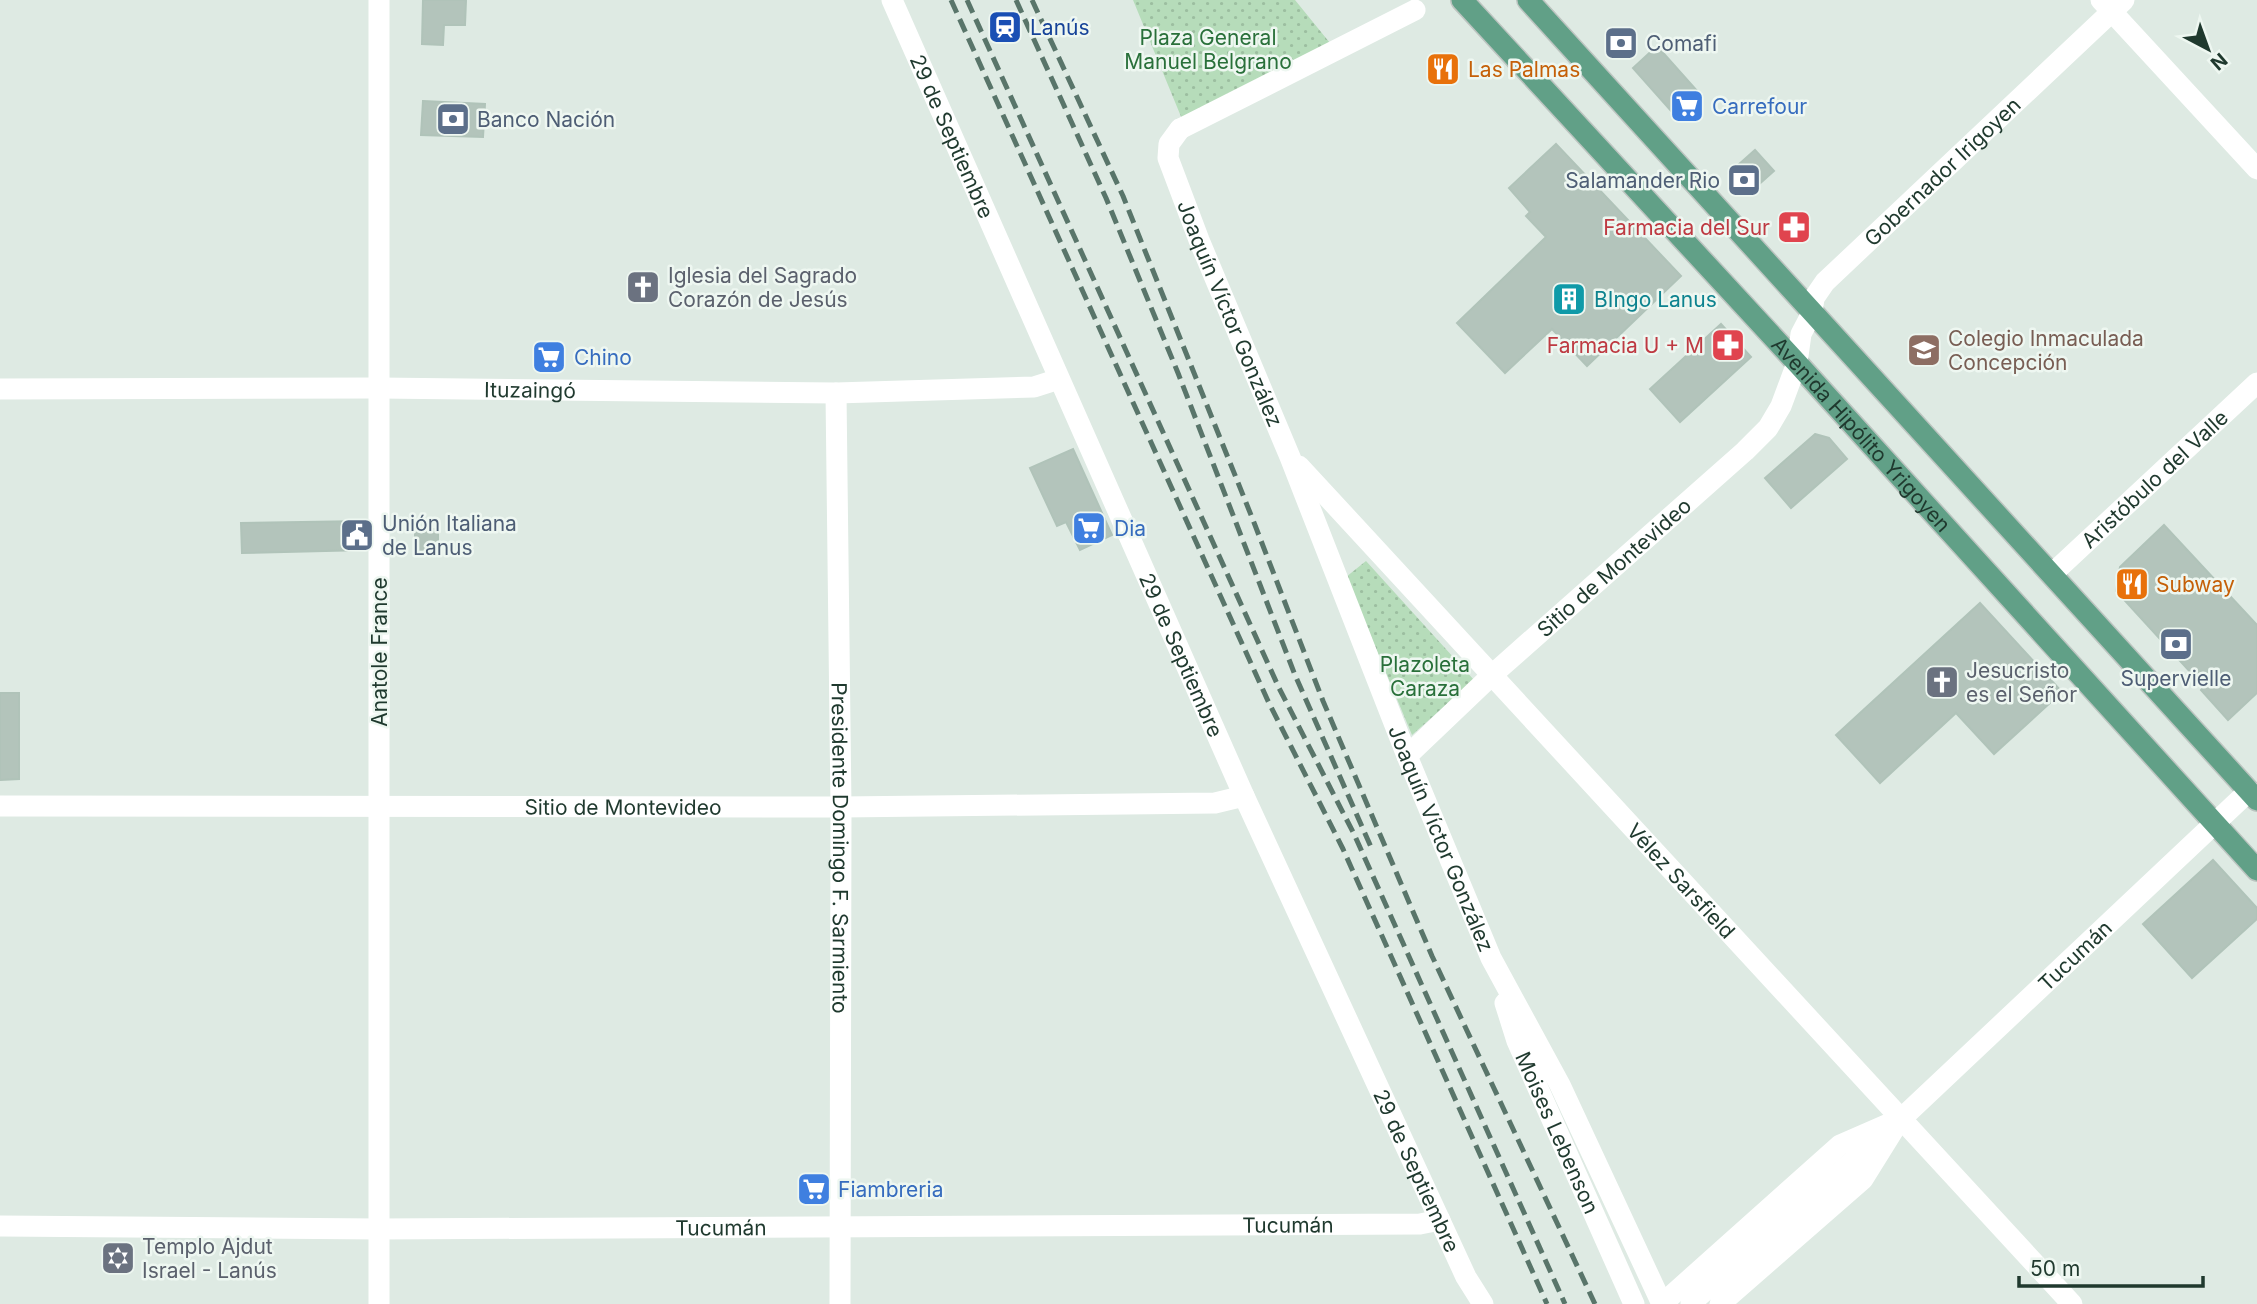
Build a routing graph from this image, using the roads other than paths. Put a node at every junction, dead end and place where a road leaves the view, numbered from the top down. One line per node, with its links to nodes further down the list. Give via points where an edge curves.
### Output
1 (379, 0): 12 (street, Anatole France)
2 (892, 0): 10 (street, 29 de Septiembre)
3 (1462, 0): 9 (main road, Avenida Hipólito Yrigoyen)
4 (1528, 0): 8 (main road)
5 (2112, 4): 7 (street); 8 (street, Gobernador Irigoyen, via 1825,282 1814,298)
6 (1415, 10): 15 (street, Joaquín Víctor González, via 1180,130 1170,144 1167,158)
7 (2257, 169)
8 (1812, 313): 9 (street, Gobernador Irigoyen, via 1801,334); 16 (main road)
9 (1797, 363): 17 (street, Sitio de Montevideo, via 1768,428); 24 (main road, Avenida Hipólito Yrigoyen)
10 (1059, 379): 14 (street, Ituzaingó, via 1034,387); 19 (street, 29 de Septiembre)
11 (2257, 383): 16 (street, Aristóbulo del Valle)
12 (379, 388): 13 (street, Ituzaingó); 14 (street, Ituzaingó); 21 (street, Anatole France)
13 (0, 389)
14 (836, 393): 23 (street, Presidente Domingo F. Sarmiento)
15 (1290, 457): 17 (street, Vélez Sarsfield); 18 (street, Joaquín Víctor González)
16 (2052, 574): 20 (main road)
17 (1492, 675): 18 (street, Sitio de Montevideo); 27 (street, Vélez Sarsfield)
18 (1407, 755): 26 (street, Joaquín Víctor González)
19 (1244, 796): 23 (street, Sitio de Montevideo, via 1215,803); 28 (street, 29 de Septiembre)
20 (2253, 796): 24 (street, Tucumán)
21 (379, 805): 22 (street, Sitio de Montevideo); 23 (street, Sitio de Montevideo); 31 (street, Anatole France)
22 (0, 806)
23 (841, 807): 30 (street, Presidente Domingo F. Sarmiento)
24 (2214, 823): 25 (main road, Avenida Hipólito Yrigoyen); 27 (street, Tucumán)
25 (2257, 870)
26 (1491, 958): 36 (street, Moises Lebenson, via 1517,1041); 37 (street, Joaquín Víctor González, via 1560,1085)
27 (1901, 1119): 33 (street); 37 (street, Tucumán, via 1840,1145); 38 (street, Tucumán, via 1863,1179); 39 (street, Vélez Sarsfield)
28 (1440, 1220): 30 (street, Tucumán, via 1420,1224); 32 (street, 29 de Septiembre)
29 (0, 1226): 31 (street, Tucumán)
30 (841, 1227): 31 (street, Tucumán); 35 (street, Presidente Domingo F. Sarmiento)
31 (379, 1229): 34 (street, Anatole France)
32 (1477, 1301)
33 (1691, 1303)
34 (379, 1304)
35 (840, 1304)
36 (1634, 1304)
37 (1662, 1304)
38 (1720, 1304)
39 (2072, 1304)

